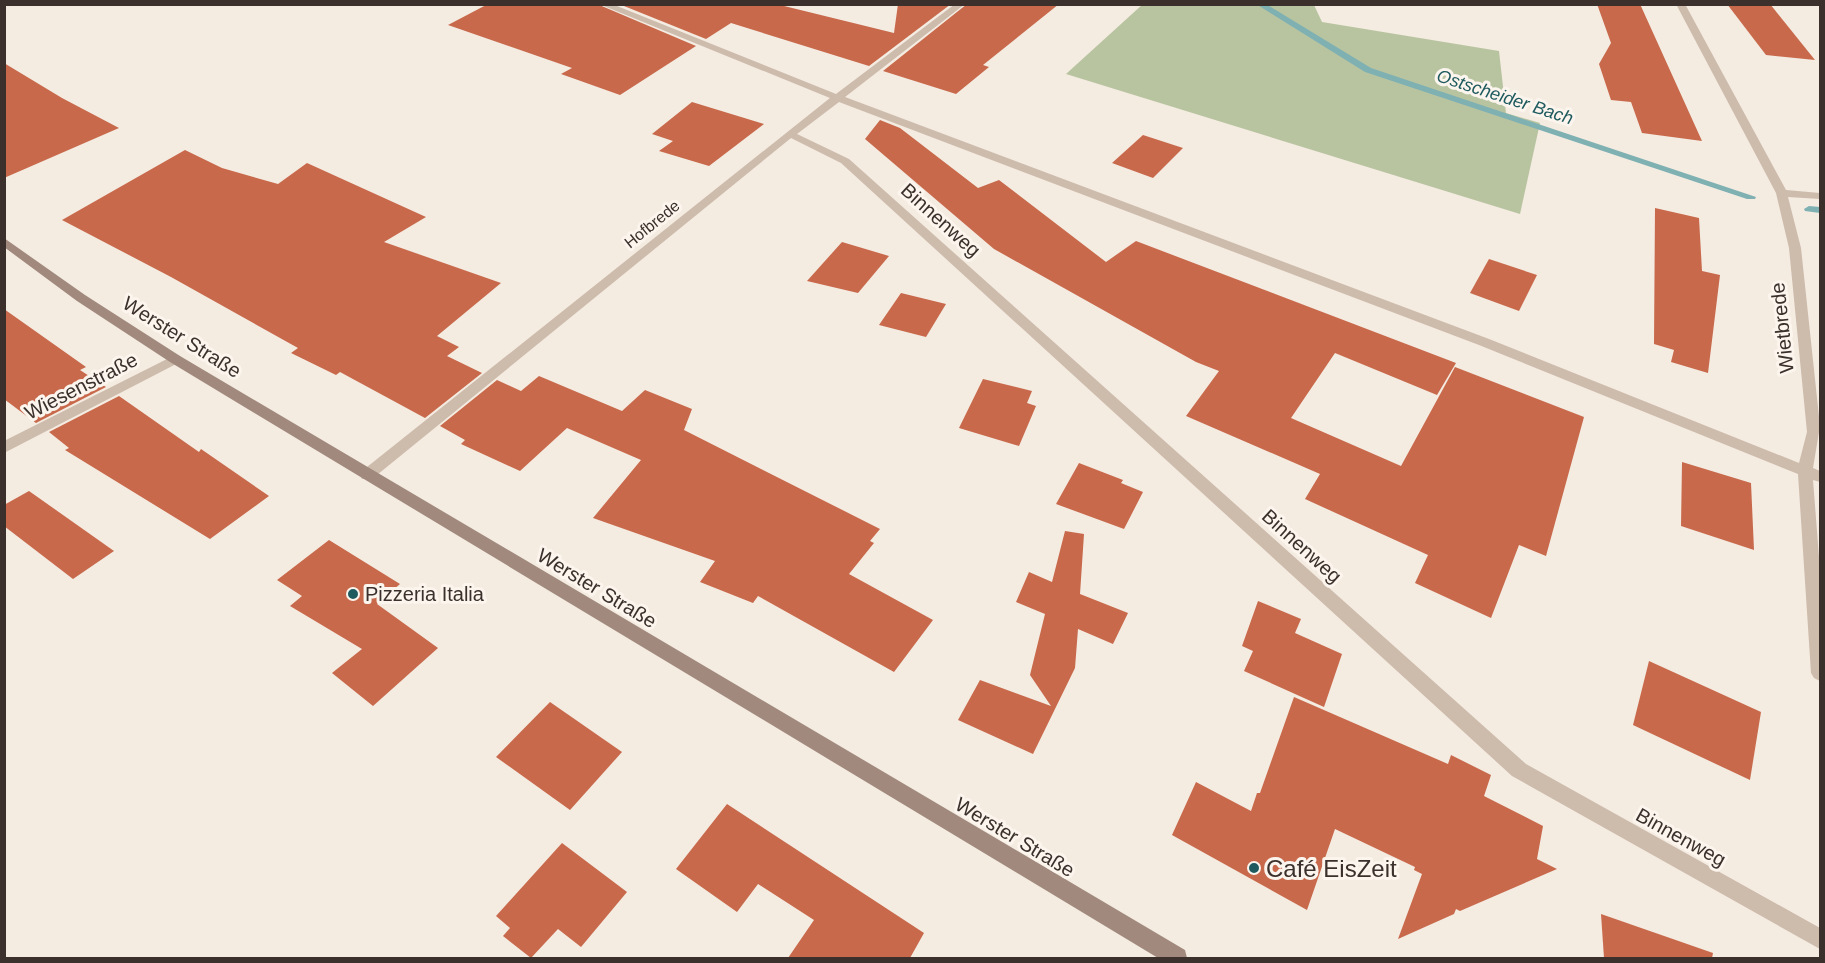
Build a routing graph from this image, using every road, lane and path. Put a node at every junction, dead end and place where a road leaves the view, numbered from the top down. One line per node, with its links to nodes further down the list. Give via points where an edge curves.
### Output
1 (603, 4): 4 (street)
2 (961, 4): 4 (street, Hofbrede)
3 (1680, 4): 6 (street, Wietbrede)
4 (837, 98): 5 (street, Hofbrede); 11 (street, via 1484,342)
5 (790, 134): 12 (street, Hofbrede); 14 (street, Binnenweg, via 845,161 1519,770)
6 (1782, 192): 7 (street); 11 (street, Wietbrede, via 1795,248 1814,432)
7 (1821, 196)
8 (4, 241): 9 (main road, Werster Straße, via 81,298)
9 (175, 359): 10 (street, Wiesenstraße); 12 (main road, Werster Straße)
10 (4, 448)
11 (1813, 473): 13 (street, Wietbrede)
12 (367, 475): 15 (main road, Werster Straße)
13 (1821, 673)
14 (1821, 939)
15 (1177, 958)

